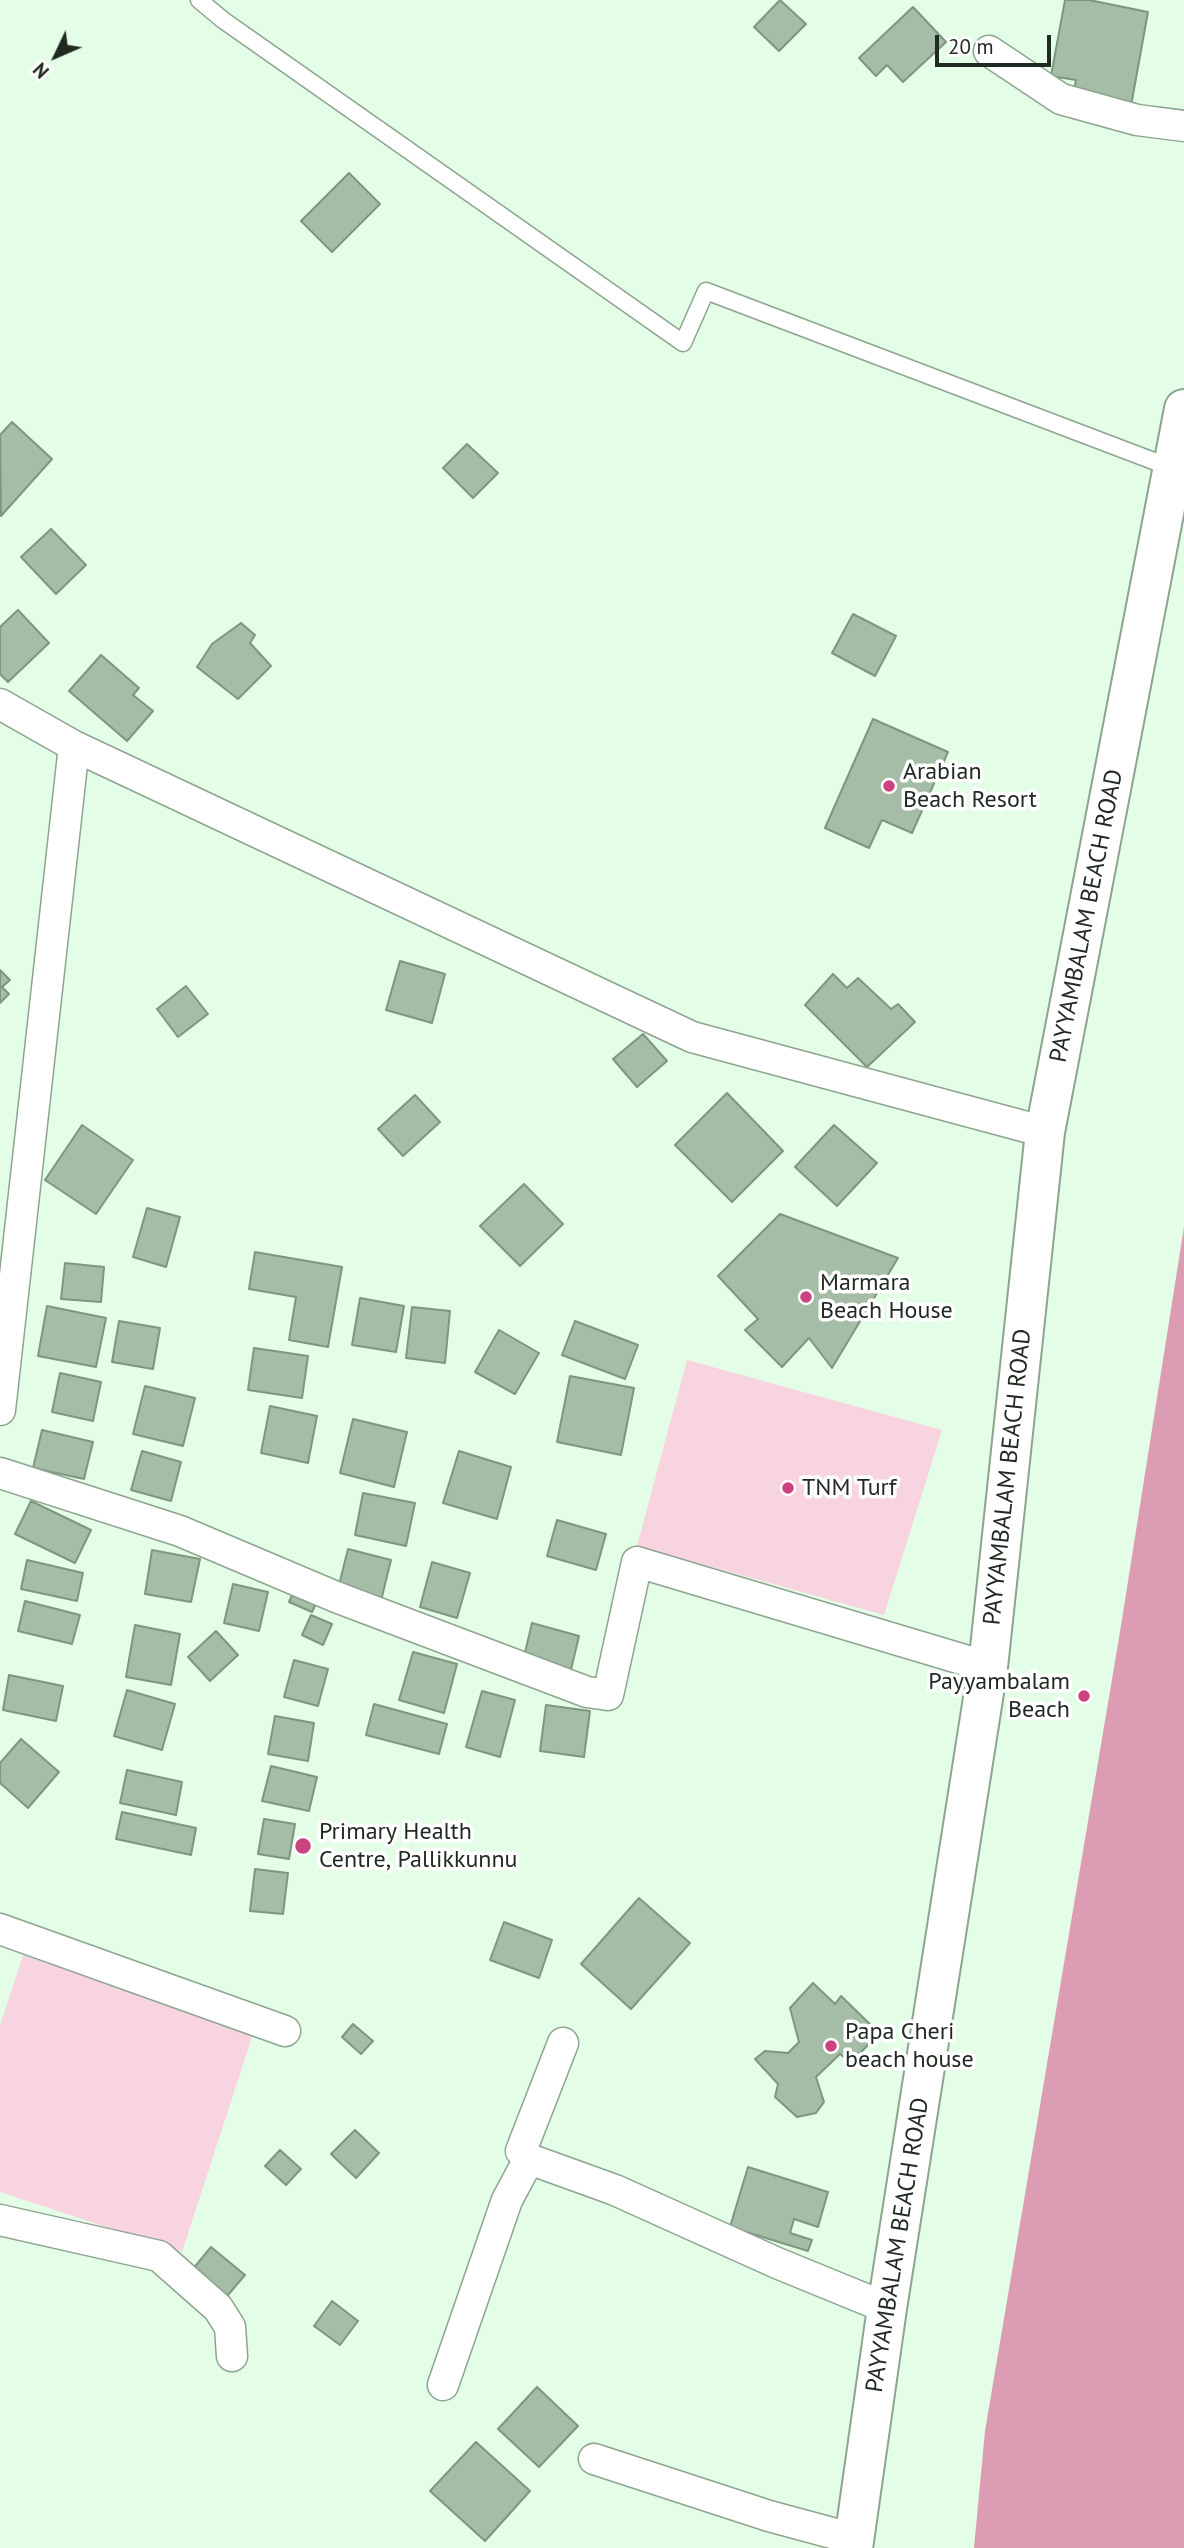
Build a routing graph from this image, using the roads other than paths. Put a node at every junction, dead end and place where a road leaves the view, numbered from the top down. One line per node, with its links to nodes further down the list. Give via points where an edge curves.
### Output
1 (199, 0): 5 (lane, via 683,343 706,290)
2 (989, 51): 3 (street, via 1061,99 1137,120)
3 (1184, 126)
4 (1184, 409): 5 (main road, PAYYAMBALAM BEACH ROAD)
5 (1175, 470): 8 (main road, PAYYAMBALAM BEACH ROAD)
6 (0, 704): 7 (street)
7 (74, 746): 8 (street, via 692,1037); 9 (street)
8 (1045, 1132): 11 (main road, PAYYAMBALAM BEACH ROAD)
9 (0, 1410)
10 (0, 1473): 11 (street, via 180,1531 336,1597 587,1692 608,1695 637,1562)
11 (988, 1667): 17 (main road, PAYYAMBALAM BEACH ROAD)
12 (0, 1930): 13 (street)
13 (285, 2031)
14 (563, 2043): 15 (street, via 521,2151)
15 (529, 2159): 17 (street, via 615,2190); 19 (street, via 508,2200)
16 (0, 2220): 18 (street, via 159,2256 218,2308 230,2327)
17 (887, 2308): 21 (main road, PAYYAMBALAM BEACH ROAD)
18 (232, 2356)
19 (443, 2385)
20 (594, 2459): 21 (street)
21 (854, 2544)

